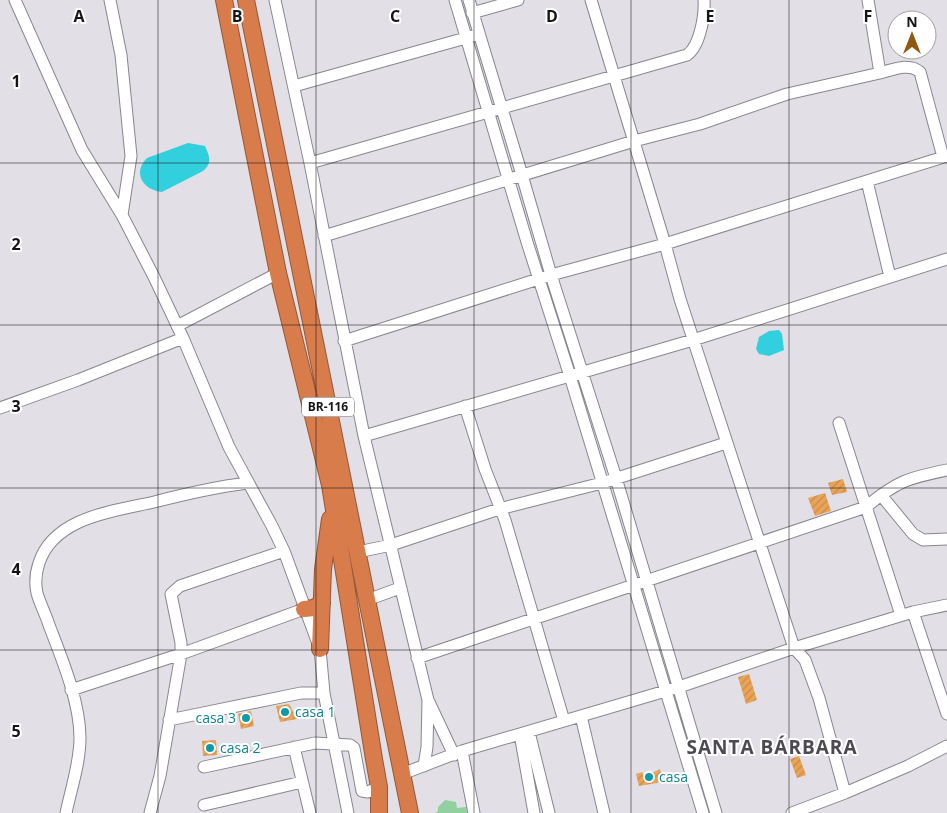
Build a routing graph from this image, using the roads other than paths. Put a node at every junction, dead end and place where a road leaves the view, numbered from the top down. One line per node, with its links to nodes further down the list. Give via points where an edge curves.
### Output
1 (15, 0): 26 (street, via 82,150)
2 (110, 0): 26 (street, via 121,55 131,156)
3 (224, 0): 30 (highway)
4 (246, 0): 57 (highway, BR-116)
5 (275, 0): 17 (street)
6 (455, 0): 14 (street)
7 (468, 0): 12 (street)
8 (518, 0): 12 (street)
9 (591, 0): 16 (street)
10 (704, 0): 16 (street, via 704,16 691,52)
11 (868, 0): 15 (street)
12 (472, 12): 13 (street)
13 (479, 34): 14 (street); 18 (street)
14 (466, 38): 17 (street); 19 (street)
15 (880, 74): 20 (street, via 796,92 700,124); 21 (street, via 911,67 920,72)
16 (614, 75): 18 (street); 20 (street)
17 (294, 86): 22 (street)
18 (502, 108): 19 (street); 23 (street)
19 (488, 111): 22 (street); 24 (street)
20 (634, 141): 23 (street); 28 (street)
21 (945, 156): 25 (street)
22 (310, 163): 27 (street)
23 (522, 175): 24 (street); 31 (street)
24 (508, 180): 27 (street); 33 (street)
25 (867, 181): 28 (street); 32 (street)
26 (122, 215): 34 (street)
27 (324, 236): 37 (street)
28 (665, 244): 31 (street); 36 (street)
29 (947, 259): 32 (street)
30 (278, 273): 34 (street); 50 (highway)
31 (551, 276): 33 (street); 38 (street)
32 (890, 277): 36 (street)
33 (539, 279): 37 (street); 39 (street)
34 (178, 326): 35 (street)
35 (183, 338): 41 (street); 47 (street)
36 (693, 340): 38 (street); 44 (street)
37 (344, 341): 43 (street)
38 (582, 372): 39 (street); 46 (street)
39 (570, 376): 40 (street); 48 (street)
40 (465, 406): 43 (street); 52 (street)
41 (0, 408)
42 (838, 423): 51 (street)
43 (364, 436): 55 (street)
44 (726, 443): 46 (street); 54 (street)
45 (947, 470): 49 (street, via 913,477)
46 (616, 478): 48 (street); 58 (street)
47 (247, 483): 56 (street); 73 (street, via 101,514 77,523 50,542 38,567 37,592)
48 (602, 483): 52 (street); 59 (street)
49 (881, 494): 51 (street); 53 (street, via 914,534 923,540)
50 (333, 502): 62 (highway, via 323,568); 92 (highway)
51 (866, 507): 54 (street); 66 (street)
52 (499, 509): 55 (street); 67 (street)
53 (947, 539)
54 (759, 542): 58 (street); 68 (street)
55 (391, 545): 57 (street); 60 (street)
56 (284, 552): 64 (street); 70 (street, via 174,590 170,596)
57 (358, 552): 61 (highway, BR-116)
58 (645, 580): 59 (street); 72 (street)
59 (633, 584): 67 (street); 74 (street)
60 (400, 588): 61 (street); 71 (street)
61 (367, 600): 90 (highway, BR-116)
62 (322, 603): 64 (highway); 69 (highway)
63 (947, 605): 65 (street)
64 (304, 609): 69 (street); 70 (street)
65 (913, 612): 66 (street); 77 (street)
66 (901, 615): 68 (street)
67 (533, 617): 71 (street); 80 (street)
68 (794, 648): 72 (street); 93 (street, via 805,660 819,698)
69 (320, 649): 75 (street)
70 (181, 654): 73 (street); 79 (street)
71 (416, 658): 76 (street)
72 (679, 687): 74 (street); 86 (street)
73 (71, 690): 95 (street, via 80,729 80,752)
74 (665, 691): 78 (street); 89 (street)
75 (324, 693): 79 (street, via 301,693); 82 (street)
76 (428, 700): 85 (street); 87 (street)
77 (947, 714)
78 (581, 716): 80 (street); 104 (street)
79 (169, 720): 96 (street)
80 (564, 721): 81 (street)
81 (525, 733): 85 (street); 102 (street); 103 (street)
82 (335, 744): 84 (street); 92 (street, via 354,748 362,791); 98 (street)
83 (947, 746): 93 (street)
84 (294, 747): 88 (street); 91 (street)
85 (458, 753): 87 (street); 101 (street)
86 (701, 763): 89 (street); 106 (street)
87 (424, 766): 90 (street)
88 (204, 767)
89 (689, 768): 105 (street)
90 (402, 774): 100 (highway, BR-116)
91 (302, 782): 94 (street); 97 (street)
92 (378, 788): 99 (highway)
93 (845, 793): 107 (street)
94 (204, 805)
95 (66, 813)
96 (150, 813)
97 (310, 813)
98 (348, 813)
99 (379, 813)
100 (410, 813)
101 (474, 813)
102 (534, 813)
103 (549, 813)
104 (604, 813)
105 (703, 813)
106 (716, 813)
107 (792, 813)

